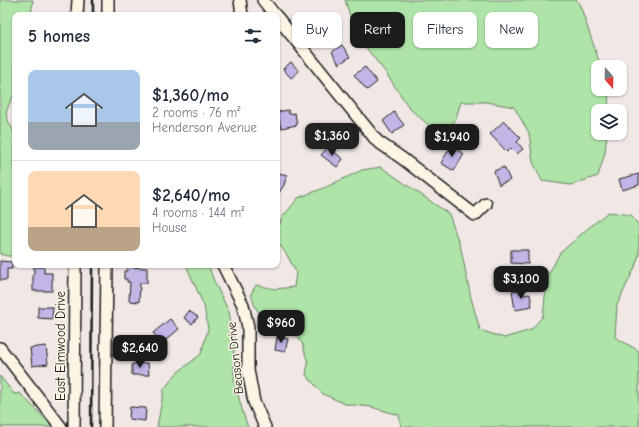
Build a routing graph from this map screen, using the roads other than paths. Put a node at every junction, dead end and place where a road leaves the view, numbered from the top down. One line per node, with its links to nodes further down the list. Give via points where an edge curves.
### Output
1 (78, 0): 5 (street)
2 (108, 0): 6 (street)
3 (240, 0): 7 (street)
4 (263, 0): 8 (street)
5 (77, 12)
6 (108, 12)
7 (242, 12)
8 (273, 12)
9 (280, 21): 10 (street, via 377,140 475,215)
10 (486, 204)
11 (75, 268): 16 (street, East Elmwood Drive)
12 (107, 268): 17 (street)
13 (224, 268): 18 (street, Beason Drive, via 243,305 248,326 248,370 254,402)
14 (0, 348): 15 (street)
15 (61, 427)
16 (74, 427)
17 (105, 427)
18 (265, 427)

